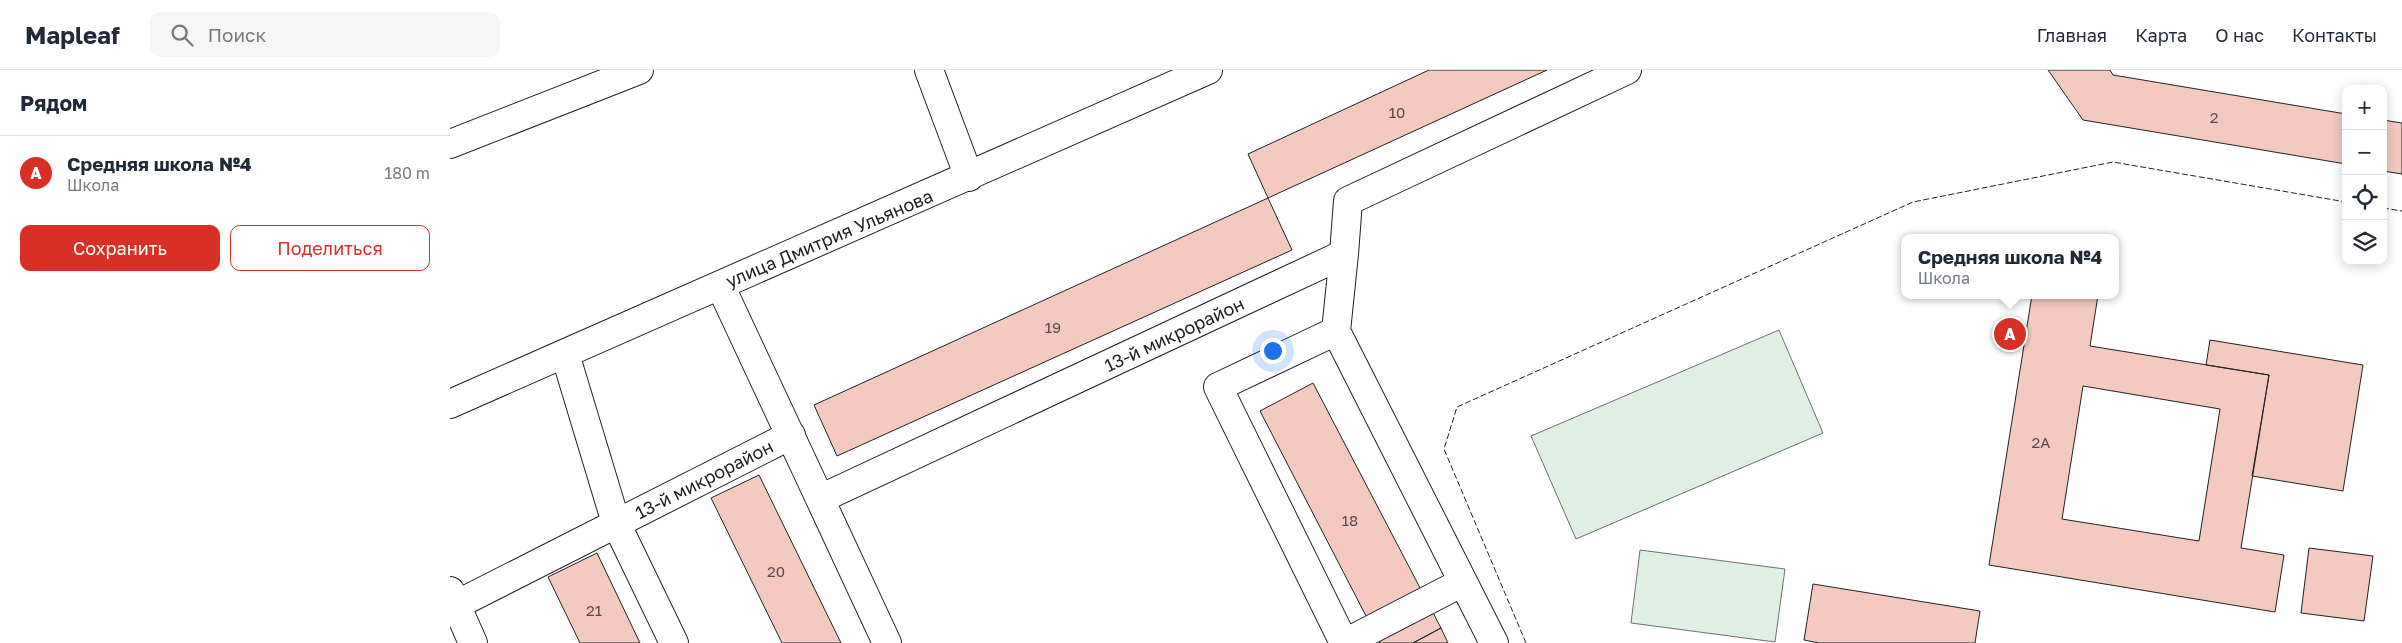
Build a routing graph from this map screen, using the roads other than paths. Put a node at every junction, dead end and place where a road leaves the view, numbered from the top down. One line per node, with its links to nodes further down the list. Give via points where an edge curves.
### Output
1 (639, 70): 5 (street)
2 (929, 70): 6 (street)
3 (1208, 70): 6 (street, улица Дмитрия Ульянова)
4 (1627, 70): 7 (street, via 1348,201)
5 (450, 144)
6 (969, 177): 8 (street, улица Дмитрия Ульянова)
7 (1344, 254): 9 (street); 13 (street, 13-й микрорайон)
8 (720, 285): 10 (street, улица Дмитрия Ульянова); 12 (street)
9 (1336, 331): 15 (street); 20 (street, via 1218,387)
10 (565, 354): 11 (street, улица Дмитрия Ульянова); 14 (street)
11 (450, 404)
12 (791, 435): 13 (street); 14 (street, 13-й микрорайон)
13 (820, 499): 19 (street)
14 (616, 523): 16 (street, 13-й микрорайон); 18 (street, 13-й микрорайон)
15 (1463, 582): 20 (street); 21 (street)
16 (452, 602): 17 (street, 13-й микрорайон)
17 (473, 643)
18 (674, 643)
19 (887, 643)
20 (1345, 643)
21 (1494, 643)

